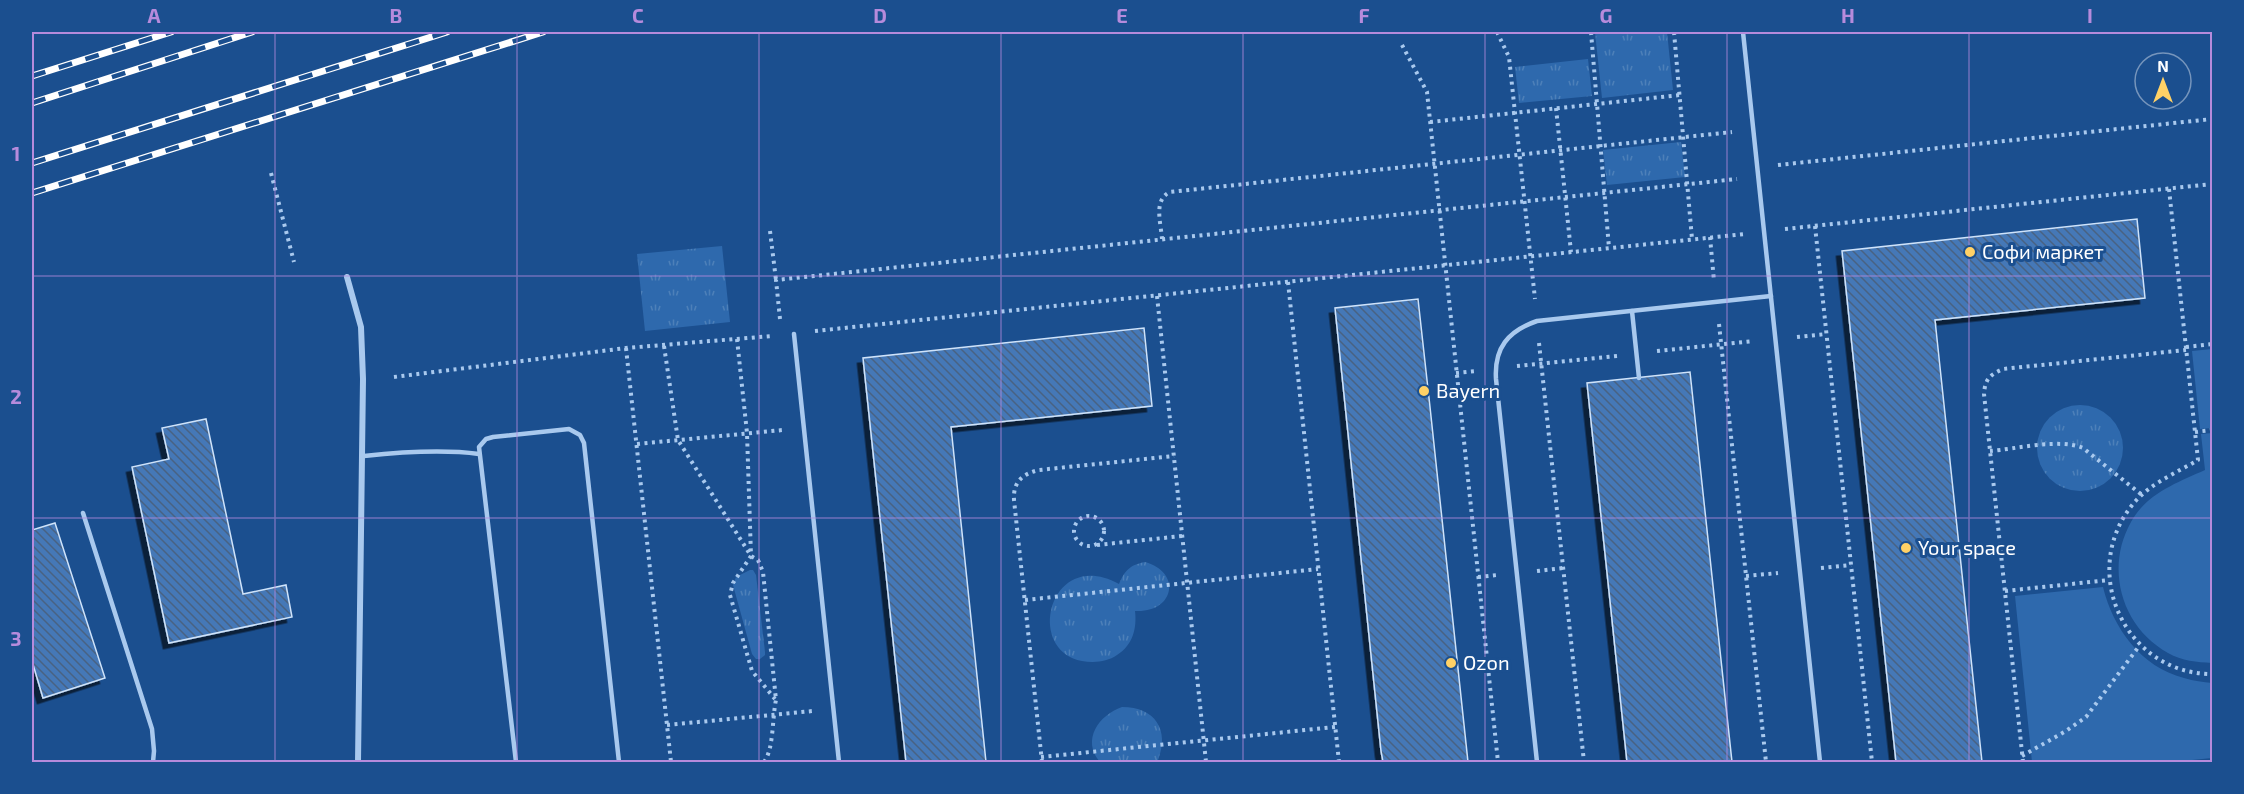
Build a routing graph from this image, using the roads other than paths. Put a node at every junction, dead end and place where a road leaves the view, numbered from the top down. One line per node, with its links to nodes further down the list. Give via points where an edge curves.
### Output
1 (1743, 32): 3 (lane)
2 (347, 277): 8 (street, via 361,327)
3 (1771, 296): 4 (lane); 16 (lane)
4 (1632, 311): 6 (lane); 15 (lane, via 1522,326 1499,350 1495,368)
5 (794, 334): 14 (lane)
6 (1639, 378)
7 (478, 454): 8 (lane, via 459,451); 12 (lane); 13 (lane, via 482,443 493,437 569,429 580,435 584,443)
8 (364, 456): 11 (street)
9 (83, 513): 10 (lane, via 152,729)
10 (153, 762)
11 (358, 762)
12 (516, 762)
13 (619, 762)
14 (839, 762)
15 (1537, 762)
16 (1820, 762)

